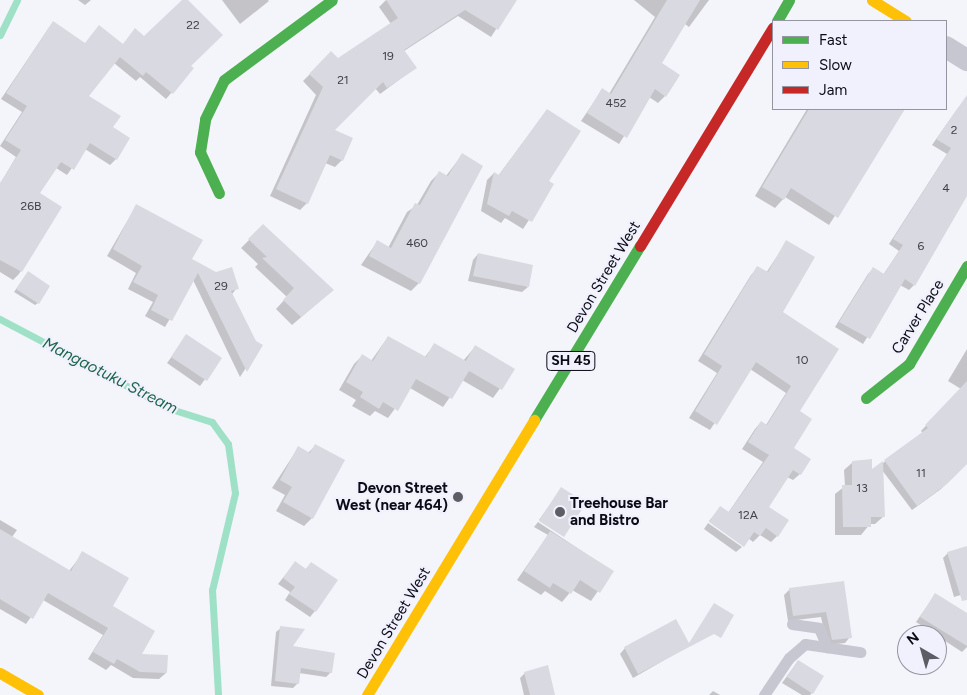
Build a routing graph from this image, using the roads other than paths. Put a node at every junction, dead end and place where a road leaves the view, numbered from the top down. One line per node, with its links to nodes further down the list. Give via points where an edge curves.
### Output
1 (332, 0): 9 (main road, via 224,80 205,119 200,152)
2 (789, 0): 4 (main road)
3 (872, 0): 5 (main road)
4 (778, 20)
5 (904, 20)
6 (772, 29): 17 (main road, Devon Street West / SH 45)
7 (947, 48): 8 (street)
8 (967, 60)
9 (219, 193)
10 (967, 266): 11 (main road, Carver Place, via 909,364)
11 (866, 398)
12 (792, 624): 13 (lane, via 819,628)
13 (827, 647): 14 (lane); 18 (lane, via 800,646)
14 (860, 652)
15 (0, 673): 16 (main road)
16 (38, 695)
17 (368, 695)
18 (764, 695)

